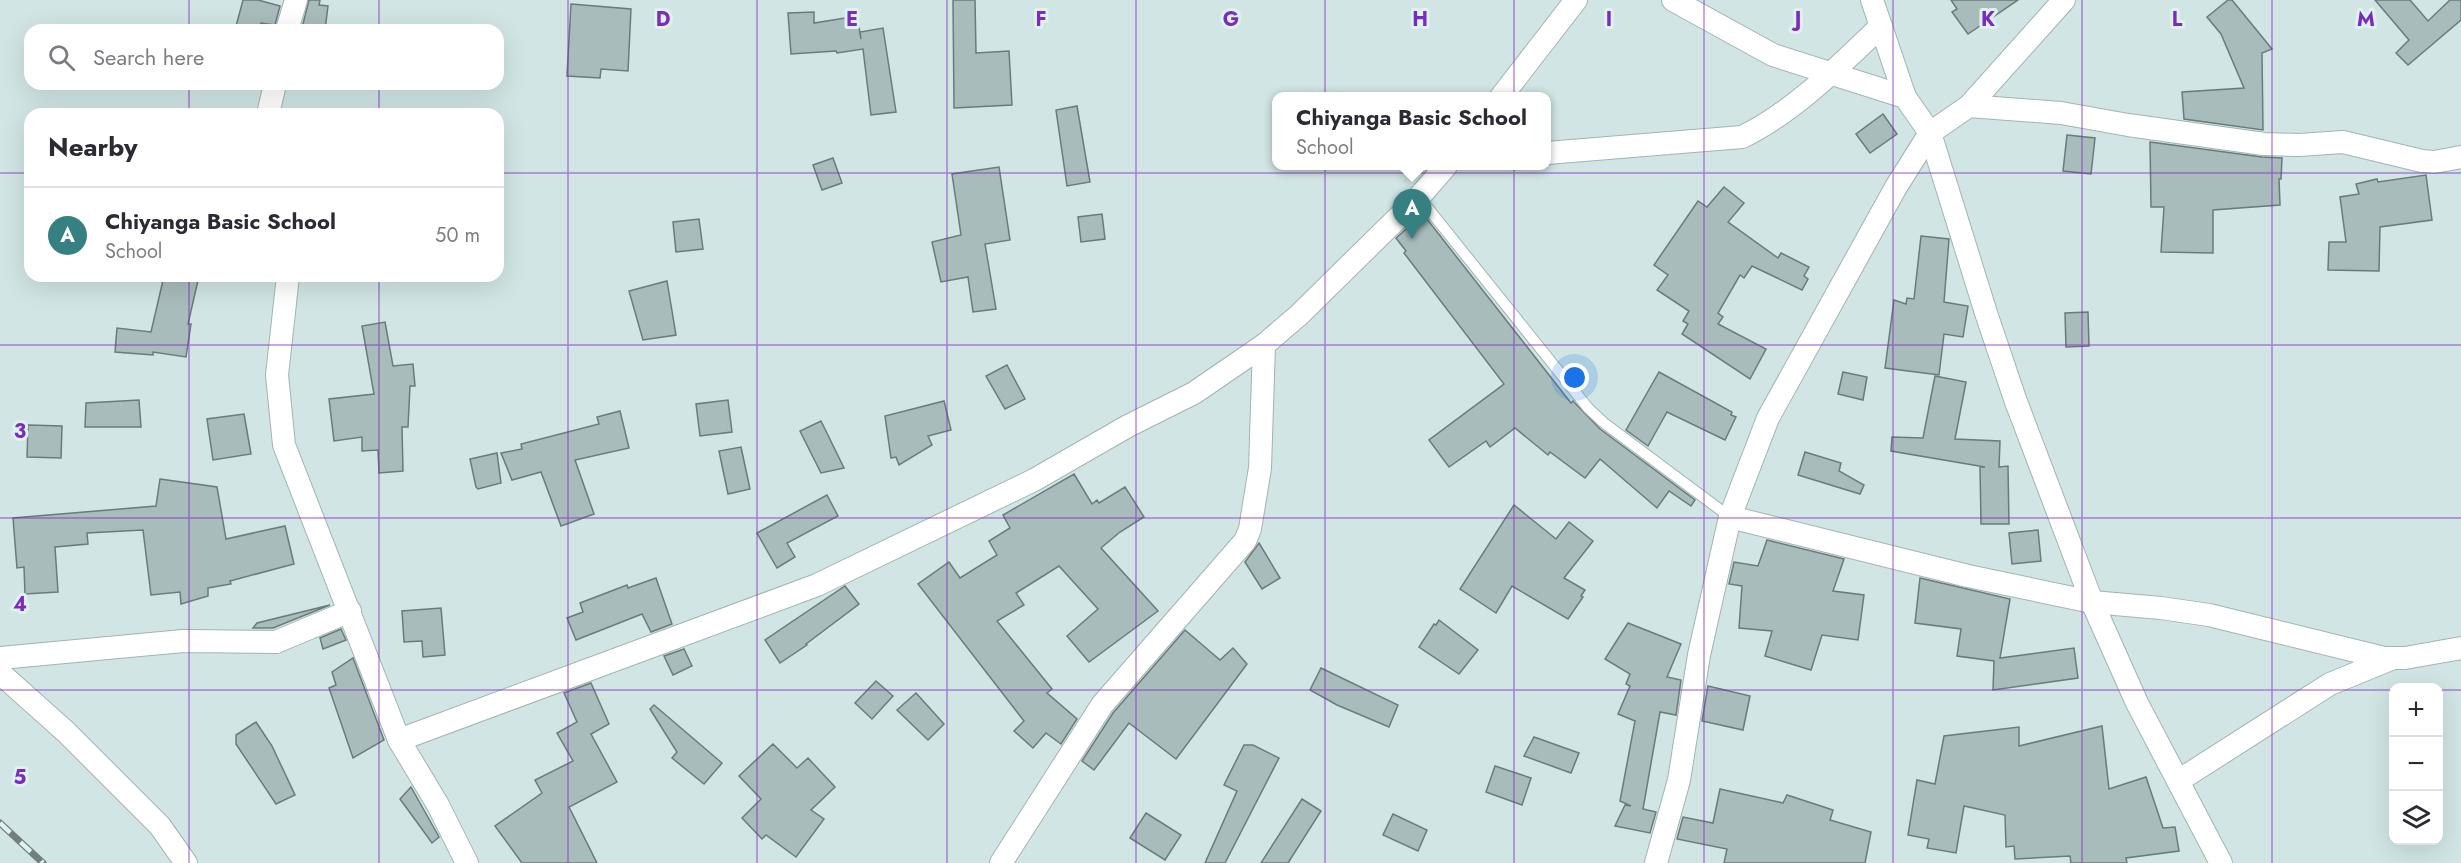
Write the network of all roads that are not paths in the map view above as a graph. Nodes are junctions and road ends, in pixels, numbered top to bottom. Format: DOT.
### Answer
graph roads {
  1 [pos="296,0"];
  2 [pos="1576,0"];
  3 [pos="1673,0"];
  4 [pos="1872,0"];
  5 [pos="2064,0"];
  6 [pos="289,24"];
  7 [pos="1881,26"];
  8 [pos="1832,73"];
  9 [pos="274,90"];
  10 [pos="1504,92"];
  11 [pos="1905,97"];
  12 [pos="1969,106"];
  13 [pos="269,108"];
  14 [pos="1930,133"];
  15 [pos="1551,153"];
  16 [pos="2461,157"];
  17 [pos="1442,170"];
  18 [pos="1419,197"];
  19 [pos="287,282"];
  20 [pos="1264,345"];
  21 [pos="1730,517"];
  22 [pos="2092,602"];
  23 [pos="350,611"];
  24 [pos="2461,648"];
  25 [pos="0,658"];
  26 [pos="2392,659"];
  27 [pos="0,673"];
  28 [pos="399,740"];
  29 [pos="2178,781"];
  30 [pos="186,863"];
  31 [pos="467,863"];
  32 [pos="1001,863"];
  33 [pos="1656,863"];
  34 [pos="2221,863"];
  1 -- 6 [label="street"];
  2 -- 10 [label="street"];
  3 -- 8 [label="street"];
  4 -- 7 [label="street"];
  5 -- 12 [label="street"];
  7 -- 8 [label="street"];
  7 -- 11 [label="street"];
  8 -- 11 [label="street"];
  8 -- 15 [label="street"];
  9 -- 13 [label="street"];
  11 -- 14 [label="street"];
  12 -- 14 [label="street"];
  12 -- 16 [label="street"];
  14 -- 21 [label="street"];
  14 -- 22 [label="street"];
  17 -- 18 [label="street"];
  18 -- 20 [label="street"];
  18 -- 21 [label="lane"];
  19 -- 23 [label="street"];
  20 -- 28 [label="street"];
  20 -- 32 [label="street"];
  21 -- 22 [label="street"];
  21 -- 33 [label="street"];
  22 -- 26 [label="street"];
  22 -- 29 [label="street"];
  23 -- 25 [label="street"];
  23 -- 28 [label="street"];
  24 -- 26 [label="street"];
  26 -- 29 [label="street"];
  27 -- 30 [label="street"];
  28 -- 31 [label="street"];
  29 -- 34 [label="street"];
}
